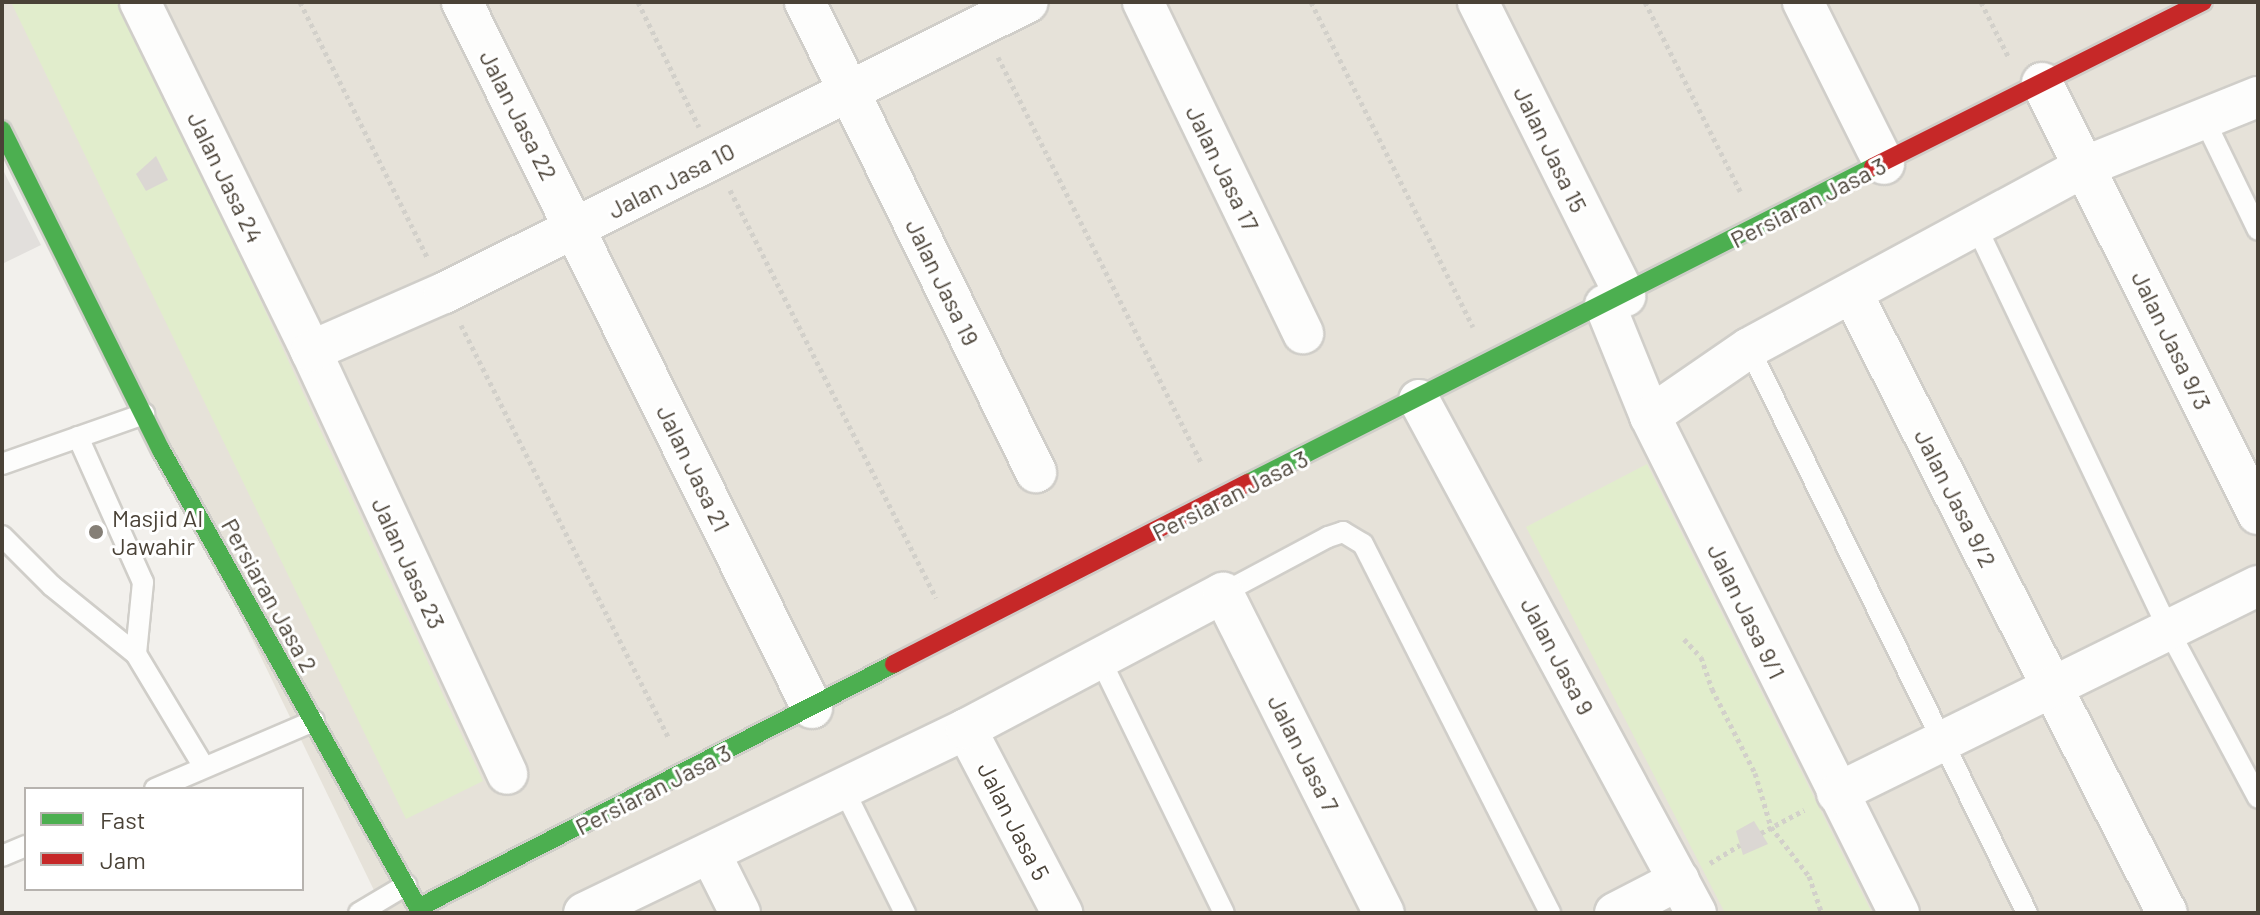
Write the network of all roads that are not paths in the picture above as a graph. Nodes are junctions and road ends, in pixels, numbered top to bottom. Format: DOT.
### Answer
graph roads {
  1 [pos="140,2"];
  2 [pos="462,2"];
  3 [pos="805,2"];
  4 [pos="1028,2"];
  5 [pos="1143,2"];
  6 [pos="1478,2"];
  7 [pos="1803,2"];
  8 [pos="2203,2"];
  9 [pos="2034,88"];
  10 [pos="850,92"];
  11 [pos="2258,97"];
  12 [pos="2204,119"];
  13 [pos="2,130"];
  14 [pos="1884,164"];
  15 [pos="2086,166"];
  16 [pos="1976,226"];
  17 [pos="576,228"];
  18 [pos="2258,230"];
  19 [pos="1852,293"];
  20 [pos="1615,300"];
  21 [pos="1303,333"];
  22 [pos="1749,348"];
  23 [pos="311,351"];
  24 [pos="1419,400"];
  25 [pos="144,414"];
  26 [pos="1650,416"];
  27 [pos="78,437"];
  28 [pos="2,464"];
  29 [pos="1036,472"];
  30 [pos="2258,514"];
  31 [pos="2,536"];
  32 [pos="2258,586"];
  33 [pos="1223,593"];
  34 [pos="2169,631"];
  35 [pos="136,654"];
  36 [pos="1101,661"];
  37 [pos="2053,689"];
  38 [pos="812,708"];
  39 [pos="314,721"];
  40 [pos="966,729"];
  41 [pos="1943,744"];
  42 [pos="204,767"];
  43 [pos="507,774"];
  44 [pos="159,787"];
  45 [pos="843,788"];
  46 [pos="1837,793"];
  47 [pos="2258,798"];
  48 [pos="24,847"];
  49 [pos="710,853"];
  50 [pos="2,856"];
  51 [pos="406,885"];
  52 [pos="1688,897"];
  53 [pos="420,910"];
  54 [pos="359,913"];
  55 [pos="584,913"];
  56 [pos="740,913"];
  57 [pos="905,913"];
  58 [pos="1062,913"];
  59 [pos="1224,913"];
  60 [pos="1384,913"];
  61 [pos="1550,913"];
  62 [pos="1615,913"];
  63 [pos="1899,913"];
  64 [pos="2027,913"];
  65 [pos="2167,913"];
  1 -- 23 [label="street, Jalan Jasa 24"];
  2 -- 17 [label="street, Jalan Jasa 22"];
  3 -- 10 [label="street, Jalan Jasa 19"];
  4 -- 10 [label="street, Jalan Jasa 10"];
  5 -- 21 [label="street, Jalan Jasa 17"];
  6 -- 20 [label="street, Jalan Jasa 15"];
  7 -- 14 [label="street"];
  8 -- 9 [label="street, Persiaran Jasa 3"];
  9 -- 14 [label="street, Persiaran Jasa 3"];
  9 -- 15 [label="street"];
  10 -- 17 [label="street, Jalan Jasa 10"];
  10 -- 29 [label="street, Jalan Jasa 19"];
  11 -- 12 [label="street"];
  12 -- 15 [label="street"];
  12 -- 18 [label="lane"];
  13 -- 25 [label="street, Persiaran Jasa 2"];
  14 -- 20 [label="street, Persiaran Jasa 3"];
  15 -- 16 [label="street"];
  15 -- 30 [label="street, Jalan Jasa 9/3"];
  16 -- 19 [label="street"];
  16 -- 34 [label="lane"];
  17 -- 23 [label="street, Jalan Jasa 10"];
  17 -- 38 [label="street, Jalan Jasa 21"];
  19 -- 22 [label="street"];
  19 -- 37 [label="street, Jalan Jasa 9/2"];
  20 -- 24 [label="street, Persiaran Jasa 3"];
  20 -- 26 [label="street, Jalan Jasa 9/1"];
  22 -- 26 [label="street"];
  22 -- 41 [label="lane"];
  23 -- 43 [label="street, Jalan Jasa 23"];
  24 -- 38 [label="street, Persiaran Jasa 3"];
  24 -- 52 [label="street, Jalan Jasa 9"];
  25 -- 27 [label="lane"];
  25 -- 39 [label="street, Persiaran Jasa 2"];
  26 -- 46 [label="street, Jalan Jasa 9/1"];
  27 -- 28 [label="lane"];
  27 -- 35 [label="lane"];
  31 -- 35 [label="lane"];
  32 -- 34 [label="street"];
  33 -- 36 [label="street"];
  33 -- 60 [label="street, Jalan Jasa 7"];
  33 -- 61 [label="lane"];
  34 -- 37 [label="street"];
  34 -- 47 [label="lane"];
  35 -- 42 [label="lane"];
  36 -- 40 [label="street"];
  36 -- 59 [label="lane"];
  37 -- 41 [label="street"];
  37 -- 65 [label="street, Jalan Jasa 9/2"];
  38 -- 53 [label="street, Persiaran Jasa 3"];
  39 -- 42 [label="lane"];
  39 -- 51 [label="street, Persiaran Jasa 2"];
  40 -- 45 [label="street"];
  40 -- 58 [label="street, Jalan Jasa 5"];
  41 -- 46 [label="street"];
  41 -- 64 [label="lane"];
  42 -- 44 [label="lane"];
  45 -- 49 [label="street"];
  45 -- 57 [label="lane"];
  46 -- 63 [label="street, Jalan Jasa 9/1"];
  48 -- 50 [label="lane"];
  49 -- 55 [label="street"];
  49 -- 56 [label="street"];
  51 -- 53 [label="street, Persiaran Jasa 2"];
  51 -- 54 [label="lane"];
  52 -- 62 [label="street"];
}
